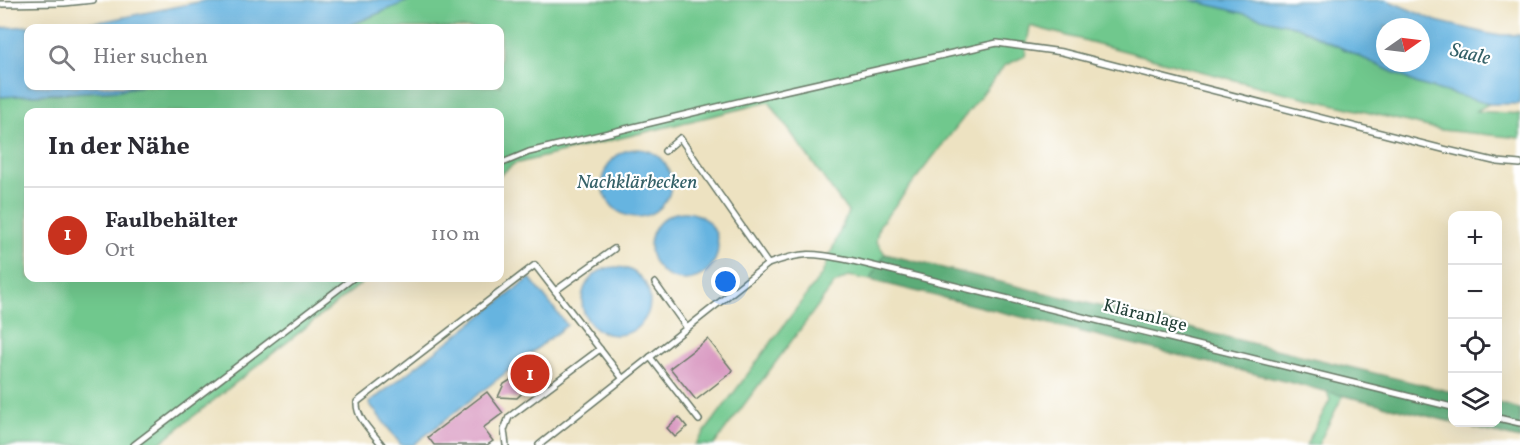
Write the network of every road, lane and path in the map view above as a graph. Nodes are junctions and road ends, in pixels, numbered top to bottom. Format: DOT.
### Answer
graph roads {
  1 [pos="93,0"];
  2 [pos="0,4"];
  3 [pos="665,151"];
  4 [pos="504,162"];
  5 [pos="1520,164"];
  6 [pos="614,249"];
  7 [pos="768,264"];
  8 [pos="348,282"];
  9 [pos="655,283"];
  10 [pos="555,291"];
  11 [pos="687,328"];
  12 [pos="600,349"];
  13 [pos="650,357"];
  14 [pos="623,379"];
  15 [pos="1448,406"];
  16 [pos="1502,419"];
  17 [pos="699,420"];
  18 [pos="1520,423"];
  19 [pos="134,445"];
  20 [pos="382,445"];
  21 [pos="506,445"];
  22 [pos="538,445"];
  1 -- 2 [label="lane"];
  3 -- 7 [label="lane"];
  4 -- 5 [label="lane"];
  6 -- 10 [label="lane"];
  7 -- 11 [label="lane"];
  7 -- 15 [label="lane, Kläranlage"];
  8 -- 19 [label="lane"];
  9 -- 11 [label="lane"];
  10 -- 12 [label="lane"];
  10 -- 20 [label="lane"];
  11 -- 13 [label="lane"];
  12 -- 14 [label="lane"];
  12 -- 21 [label="lane"];
  13 -- 14 [label="lane"];
  13 -- 17 [label="lane"];
  14 -- 22 [label="lane"];
  16 -- 18 [label="lane"];
}
